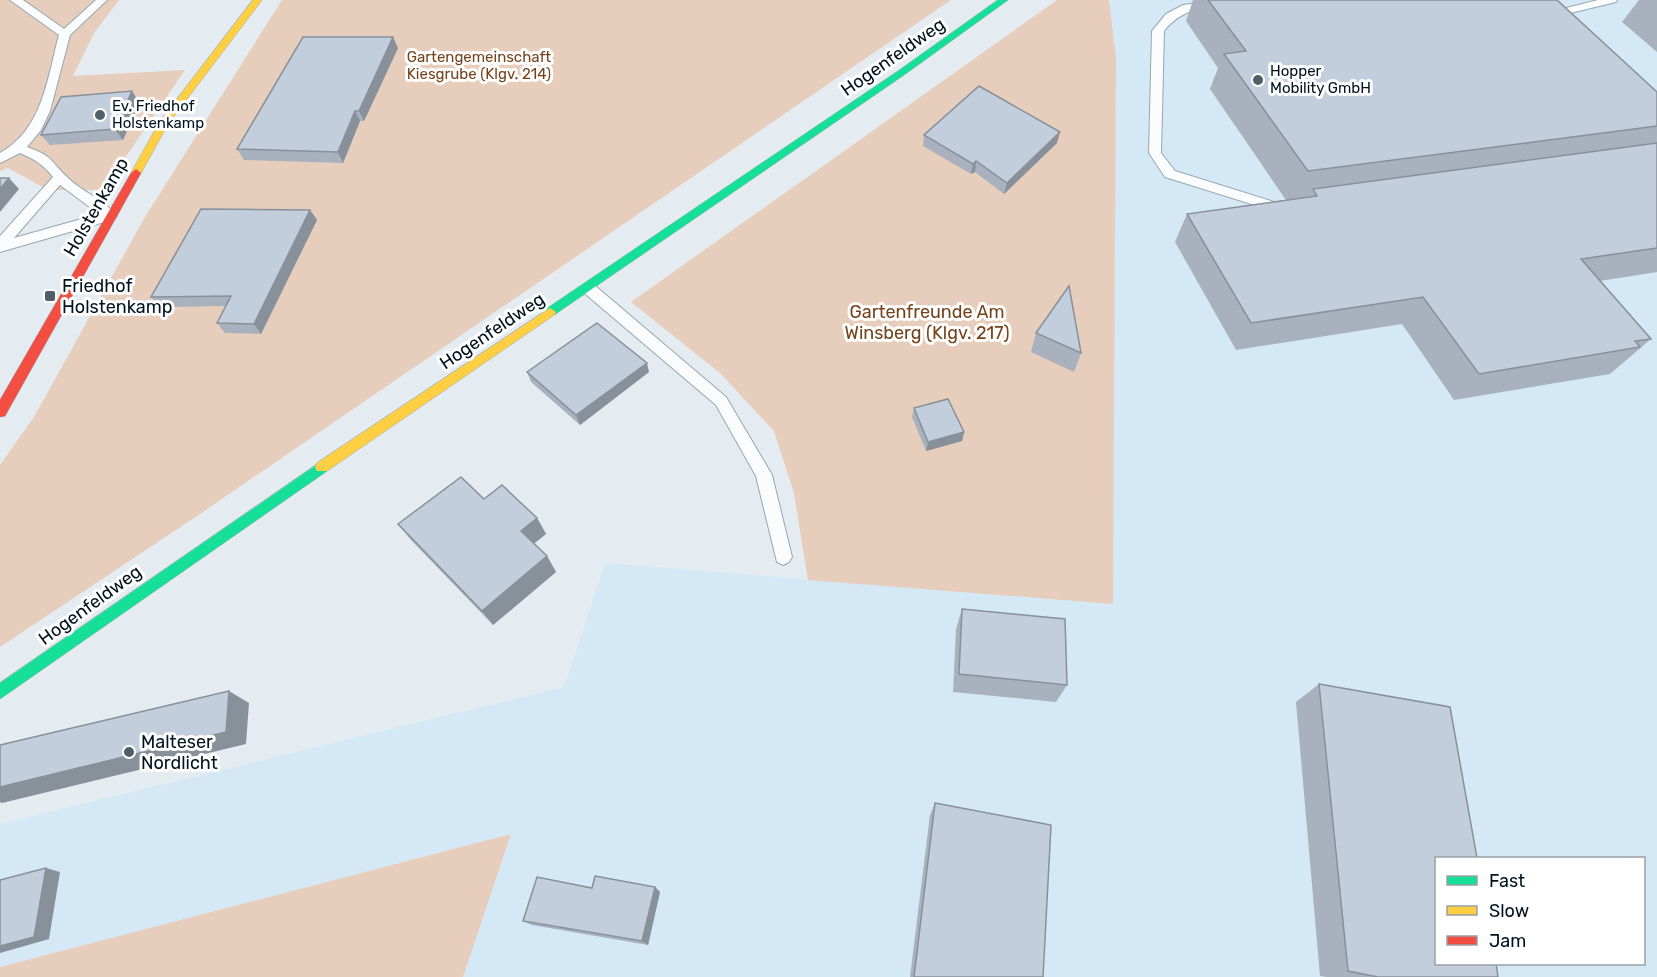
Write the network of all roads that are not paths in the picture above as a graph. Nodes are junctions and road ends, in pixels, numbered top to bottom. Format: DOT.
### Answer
graph roads {
  1 [pos="15,0"];
  2 [pos="102,0"];
  3 [pos="258,0"];
  4 [pos="1004,0"];
  5 [pos="1249,0"];
  6 [pos="1612,0"];
  7 [pos="1558,14"];
  8 [pos="65,34"];
  9 [pos="20,148"];
  10 [pos="0,159"];
  11 [pos="60,177"];
  12 [pos="1301,210"];
  13 [pos="110,216"];
  14 [pos="0,246"];
  15 [pos="588,288"];
  16 [pos="0,412"];
  17 [pos="783,557"];
  18 [pos="0,692"];
  1 -- 8 [label="lane"];
  2 -- 8 [label="lane"];
  3 -- 13 [label="street, Holstenkamp"];
  4 -- 15 [label="street, Hogenfeldweg"];
  5 -- 12 [label="lane"];
  6 -- 7 [label="lane"];
  8 -- 9 [label="lane"];
  9 -- 10 [label="lane"];
  9 -- 11 [label="lane"];
  11 -- 13 [label="lane"];
  11 -- 14 [label="lane"];
  13 -- 14 [label="lane"];
  13 -- 16 [label="street, Holstenkamp"];
  15 -- 17 [label="lane"];
  15 -- 18 [label="street, Hogenfeldweg"];
}
